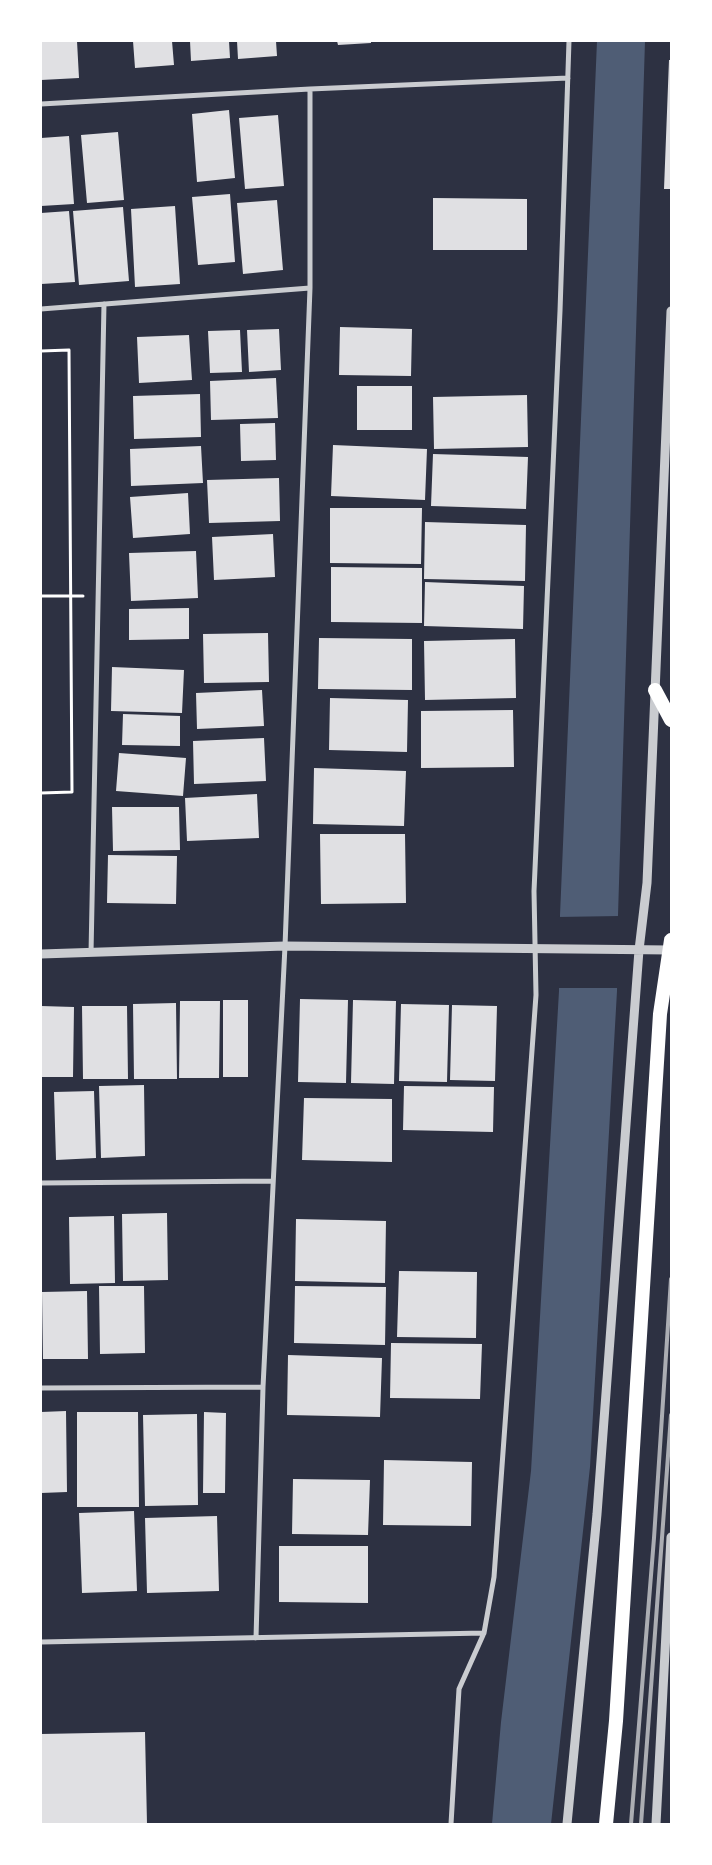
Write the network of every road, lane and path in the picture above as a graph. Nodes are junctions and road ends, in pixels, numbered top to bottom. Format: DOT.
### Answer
graph roads {
  1 [pos="569,41"];
  2 [pos="568,78"];
  3 [pos="310,89"];
  4 [pos="41,104"];
  5 [pos="310,288"];
  6 [pos="104,304"];
  7 [pos="41,308"];
  8 [pos="671,311"];
  9 [pos="41,351"];
  10 [pos="41,596"];
  11 [pos="71,596"];
  12 [pos="655,690"];
  13 [pos="671,720"];
  14 [pos="41,793"];
  15 [pos="670,945"];
  16 [pos="285,946"];
  17 [pos="535,950"];
  18 [pos="639,950"];
  19 [pos="91,953"];
  20 [pos="41,954"];
  21 [pos="272,1181"];
  22 [pos="41,1183"];
  23 [pos="263,1387"];
  24 [pos="41,1388"];
  25 [pos="671,1537"];
  26 [pos="484,1633"];
  27 [pos="256,1638"];
  28 [pos="41,1642"];
  29 [pos="451,1824"];
  30 [pos="567,1824"];
  31 [pos="606,1824"];
  32 [pos="656,1824"];
  1 -- 2 [label="street"];
  2 -- 3 [label="street"];
  2 -- 17 [label="street"];
  3 -- 4 [label="street"];
  3 -- 5 [label="street"];
  5 -- 6 [label="street"];
  5 -- 16 [label="street"];
  6 -- 7 [label="street"];
  6 -- 19 [label="street"];
  8 -- 12 [label="street"];
  9 -- 11 [label="path"];
  10 -- 11 [label="path"];
  11 -- 14 [label="path"];
  12 -- 13 [label="highway"];
  12 -- 18 [label="street"];
  15 -- 18 [label="street"];
  15 -- 31 [label="highway"];
  16 -- 17 [label="street"];
  16 -- 19 [label="street"];
  16 -- 21 [label="street"];
  17 -- 18 [label="street"];
  17 -- 26 [label="street"];
  18 -- 30 [label="street"];
  19 -- 20 [label="street"];
  21 -- 22 [label="street"];
  21 -- 23 [label="street"];
  23 -- 24 [label="street"];
  23 -- 27 [label="street"];
  25 -- 32 [label="street"];
  26 -- 27 [label="street"];
  26 -- 29 [label="street"];
  27 -- 28 [label="street"];
}
